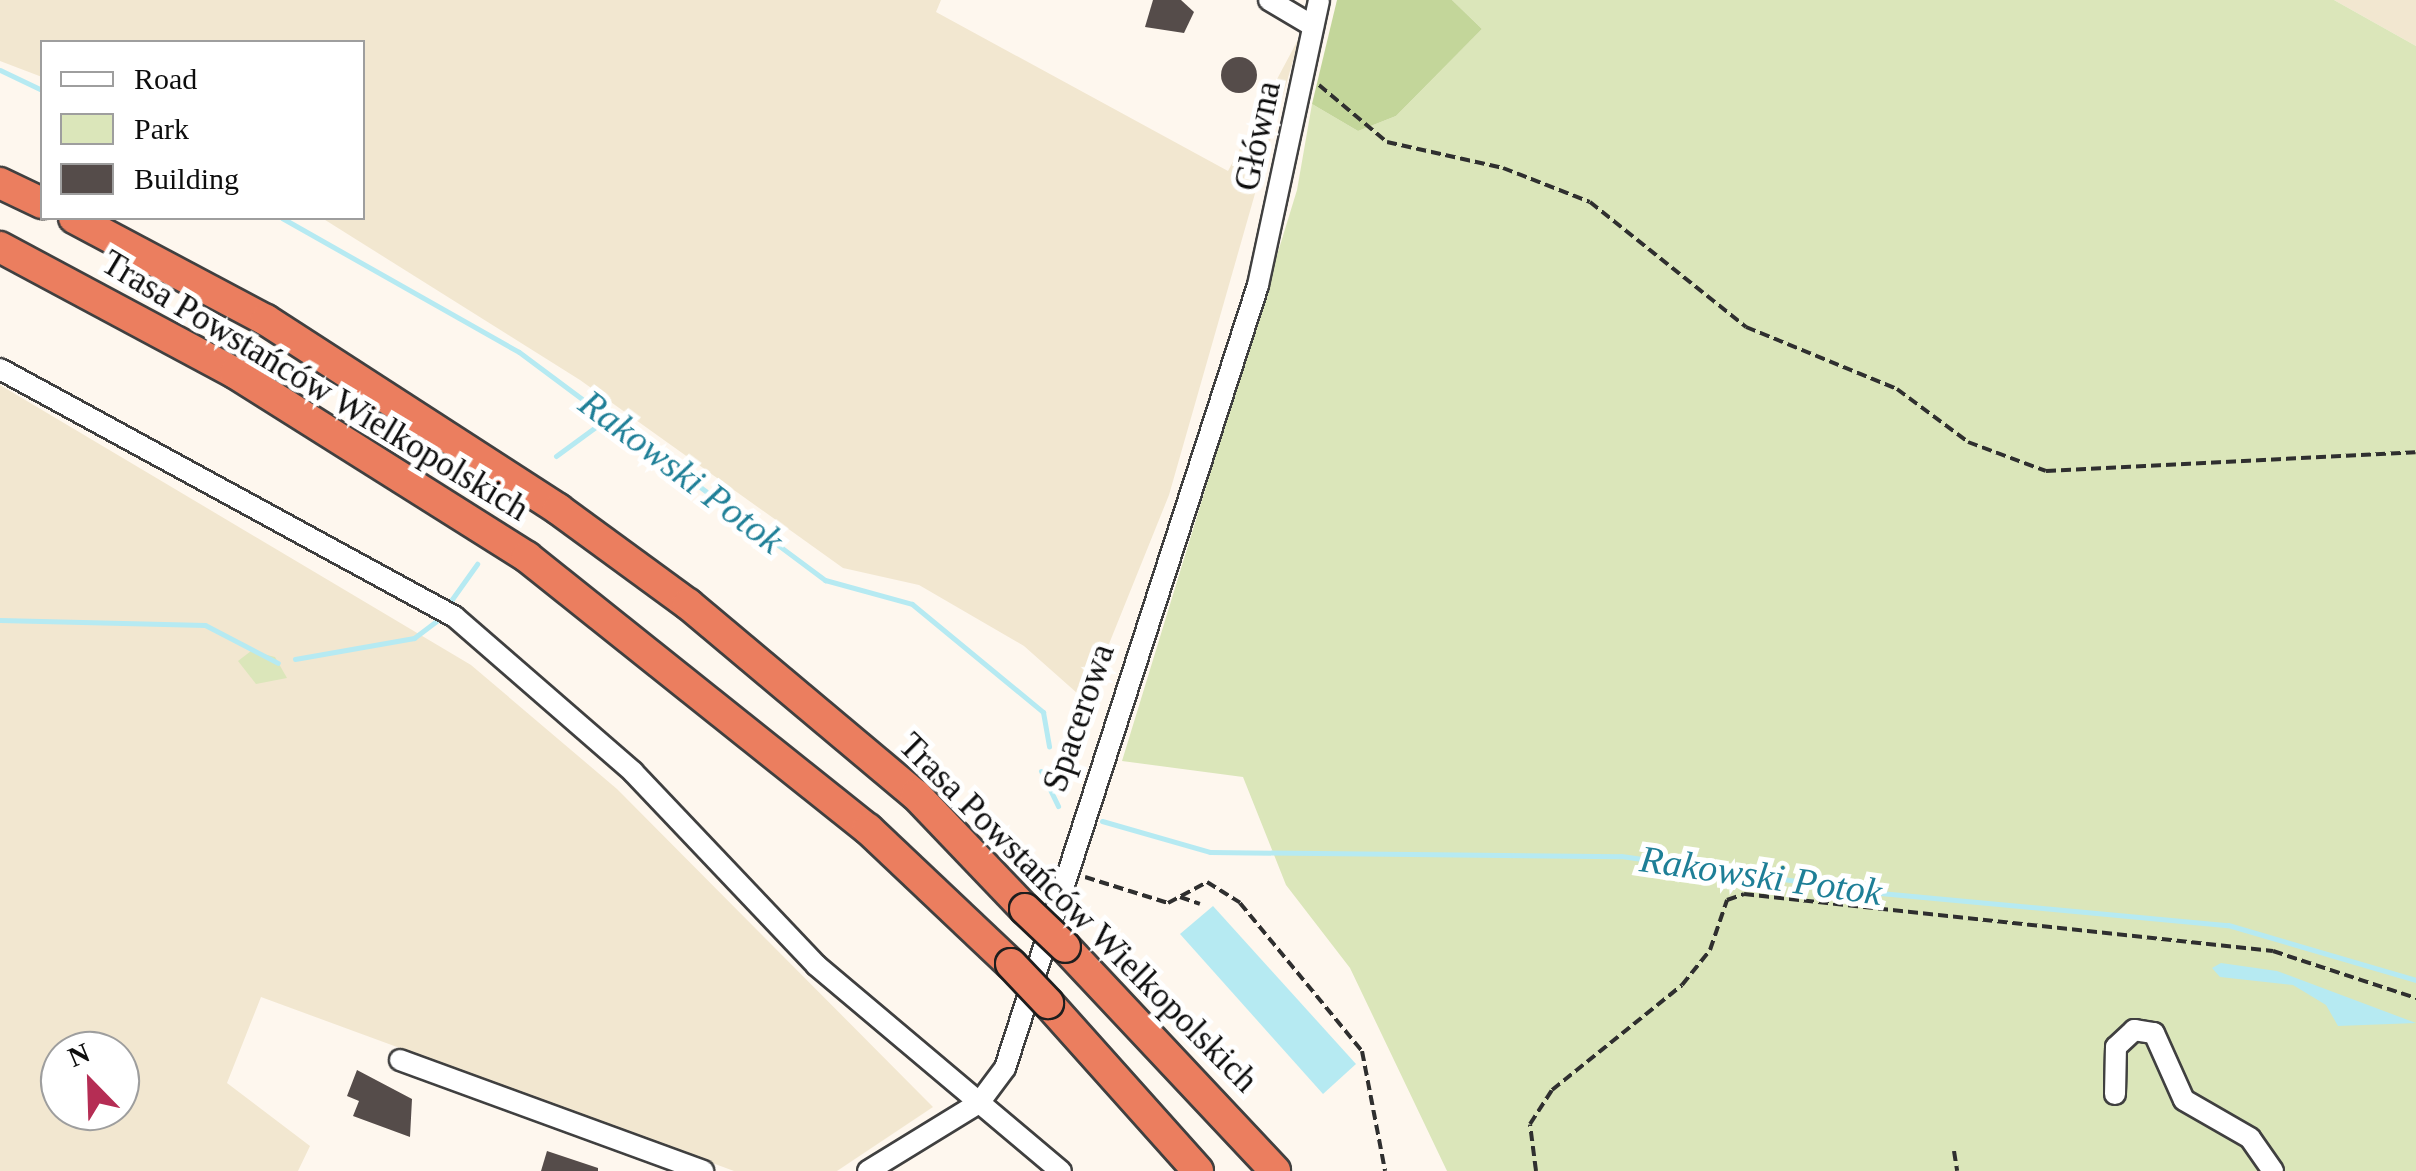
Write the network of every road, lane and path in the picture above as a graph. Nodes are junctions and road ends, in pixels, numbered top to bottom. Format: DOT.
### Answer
graph roads {
  1 [pos="1269,0"];
  2 [pos="1319,0"];
  3 [pos="1314,26"];
  4 [pos="1305,71"];
  5 [pos="0,182"];
  6 [pos="40,201"];
  7 [pos="78,220"];
  8 [pos="0,247"];
  9 [pos="1258,285"];
  10 [pos="0,369"];
  11 [pos="2416,452"];
  12 [pos="1062,868"];
  13 [pos="1180,897"];
  14 [pos="1200,904"];
  15 [pos="2416,998"];
  16 [pos="400,1060"];
  17 [pos="2115,1094"];
  18 [pos="979,1103"];
  19 [pos="1954,1151"];
  20 [pos="703,1171"];
  21 [pos="868,1171"];
  22 [pos="1061,1171"];
  23 [pos="1198,1171"];
  24 [pos="1275,1171"];
  25 [pos="1385,1171"];
  26 [pos="1536,1171"];
  27 [pos="1957,1171"];
  28 [pos="2273,1171"];
  1 -- 3 [label="street"];
  2 -- 3 [label="street, Główna"];
  3 -- 4 [label="street, Główna"];
  4 -- 9 [label="street, Główna"];
  4 -- 11 [label="path"];
  5 -- 6 [label="highway"];
  7 -- 24 [label="highway, Trasa Powstańców Wielkopolskich, bridge"];
  8 -- 23 [label="highway, Trasa Powstańców Wielkopolskich, bridge"];
  9 -- 12 [label="street, Spacerowa"];
  10 -- 18 [label="street"];
  12 -- 13 [label="path"];
  12 -- 18 [label="street, Spacerowa"];
  13 -- 14 [label="path"];
  13 -- 25 [label="path"];
  15 -- 26 [label="path"];
  16 -- 20 [label="street"];
  17 -- 28 [label="street"];
  18 -- 21 [label="street, Spacerowa"];
  18 -- 22 [label="street"];
  19 -- 27 [label="path"];
}
